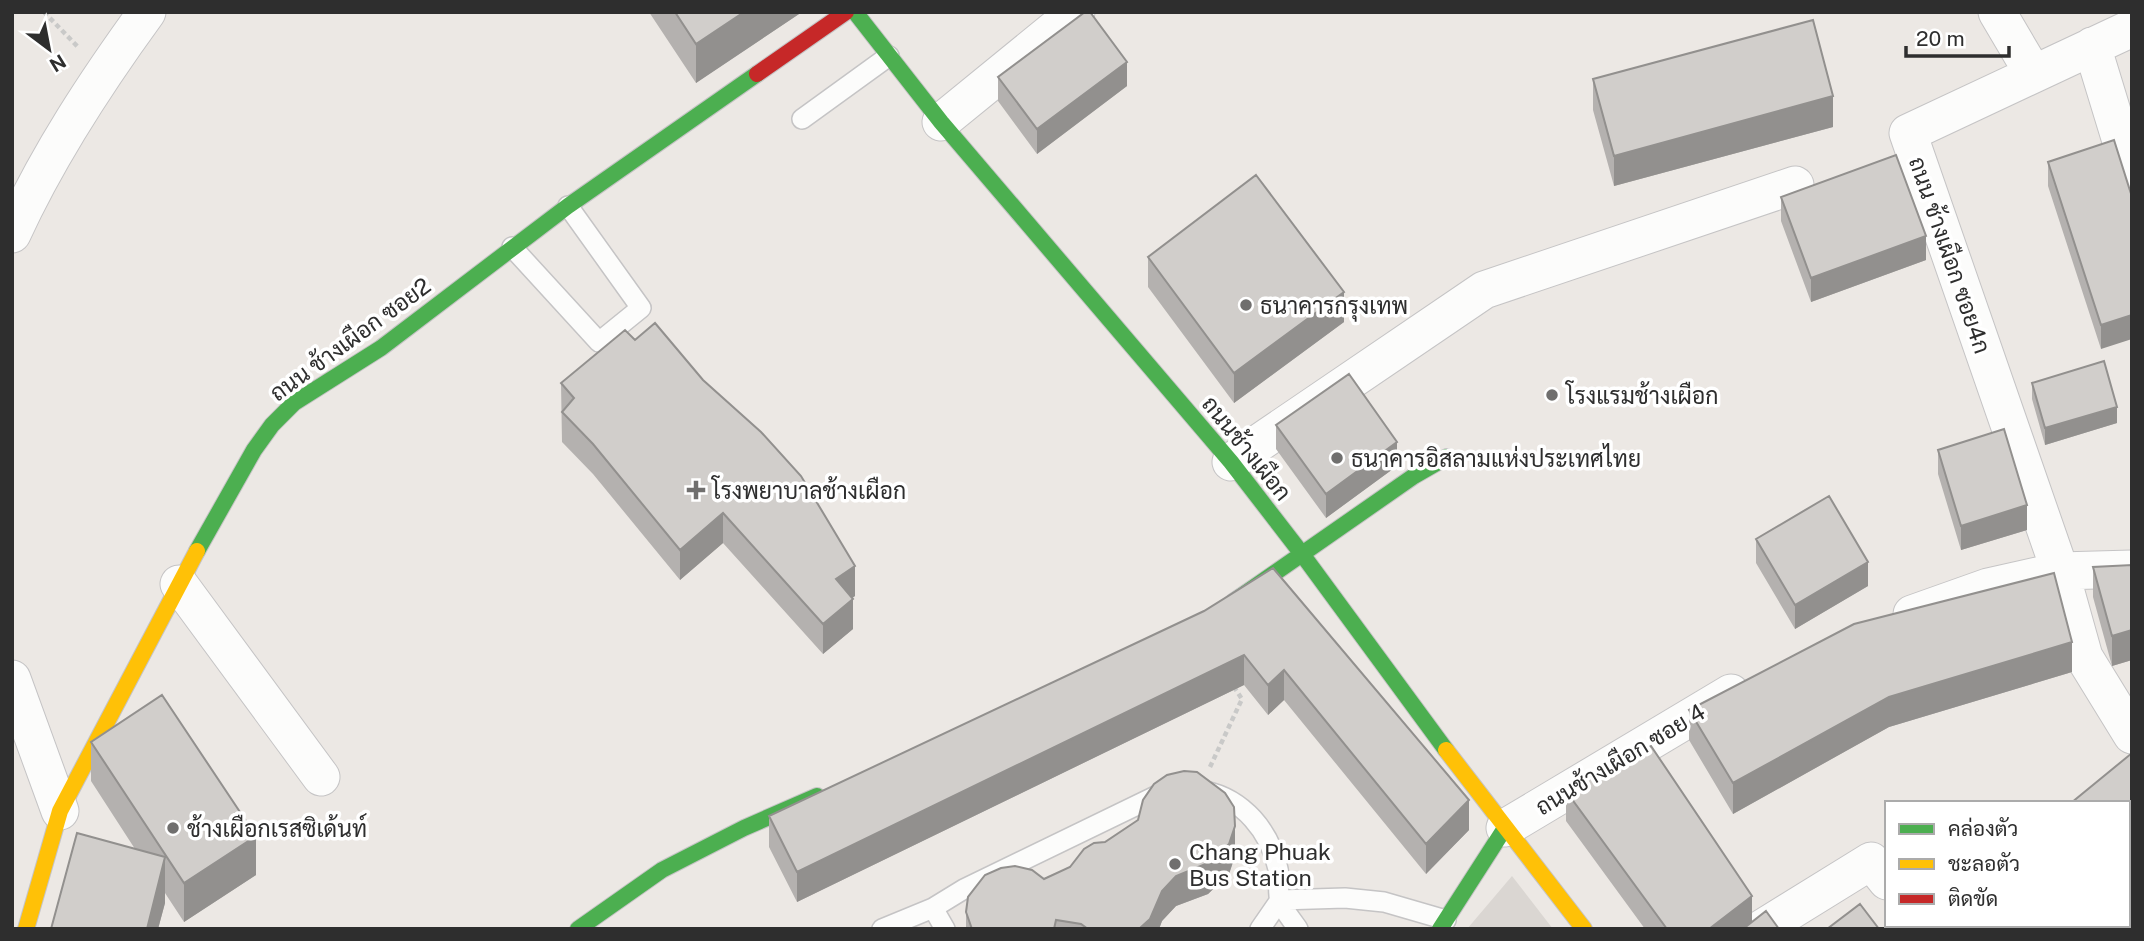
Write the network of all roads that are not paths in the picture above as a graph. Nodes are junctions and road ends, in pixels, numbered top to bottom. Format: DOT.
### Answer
graph roads {
  1 [pos="147,12"];
  2 [pos="846,12"];
  3 [pos="855,12"];
  4 [pos="1076,12"];
  5 [pos="1997,12"];
  6 [pos="2132,27"];
  7 [pos="2092,46"];
  8 [pos="889,56"];
  9 [pos="2033,73"];
  10 [pos="802,119"];
  11 [pos="941,122"];
  12 [pos="2132,177"];
  13 [pos="1795,185"];
  14 [pos="568,206"];
  15 [pos="12,234"];
  16 [pos="512,247"];
  17 [pos="1447,457"];
  18 [pos="1231,462"];
  19 [pos="1302,554"];
  20 [pos="2132,569"];
  21 [pos="2060,571"];
  22 [pos="179,584"];
  23 [pos="1222,610"];
  24 [pos="1876,627"];
  25 [pos="1764,673"];
  26 [pos="12,679"];
  27 [pos="2129,752"];
  28 [pos="321,777"];
  29 [pos="832,789"];
  30 [pos="60,811"];
  31 [pos="1505,828"];
  32 [pos="1885,878"];
  33 [pos="1280,900"];
  34 [pos="933,908"];
  35 [pos="23,917"];
  36 [pos="1443,924"];
  37 [pos="578,929"];
  38 [pos="882,929"];
  39 [pos="945,929"];
  40 [pos="1260,929"];
  41 [pos="1298,929"];
  42 [pos="1584,929"];
  43 [pos="1761,929"];
  1 -- 15 [label="street"];
  2 -- 14 [label="street, ถนน ช้างเผือก ซอย2"];
  3 -- 8 [label="street, ถนนช้างเผือก"];
  4 -- 11 [label="street"];
  5 -- 9 [label="street"];
  6 -- 7 [label="street, ถนน ช้างเผือก ซอย4ก"];
  7 -- 9 [label="street, ถนน ช้างเผือก ซอย4ก"];
  7 -- 12 [label="street"];
  8 -- 10 [label="lane"];
  8 -- 11 [label="street, ถนนช้างเผือก"];
  9 -- 21 [label="street, ถนน ช้างเผือก ซอย4ก"];
  11 -- 18 [label="street, ถนนช้างเผือก"];
  13 -- 18 [label="street"];
  14 -- 16 [label="street, ถนน ช้างเผือก ซอย2"];
  14 -- 16 [label="lane"];
  16 -- 22 [label="street, ถนน ช้างเผือก ซอย2"];
  17 -- 19 [label="street"];
  18 -- 19 [label="street, ถนนช้างเผือก"];
  19 -- 23 [label="street"];
  19 -- 31 [label="street, ถนนช้างเผือก"];
  20 -- 21 [label="street"];
  21 -- 24 [label="street"];
  21 -- 27 [label="street"];
  22 -- 28 [label="street"];
  22 -- 30 [label="street, ถนน ช้างเผือก ซอย2"];
  25 -- 31 [label="street, ถนนช้างเผือก ซอย 4"];
  26 -- 30 [label="street"];
  29 -- 37 [label="street"];
  30 -- 35 [label="street, ถนน ช้างเผือก ซอย2"];
  31 -- 36 [label="street"];
  31 -- 42 [label="street, ถนนช้างเผือก"];
  32 -- 43 [label="street"];
  33 -- 34 [label="lane"];
  33 -- 36 [label="lane"];
  33 -- 40 [label="lane"];
  33 -- 41 [label="lane"];
  34 -- 38 [label="lane"];
  34 -- 39 [label="lane"];
}
